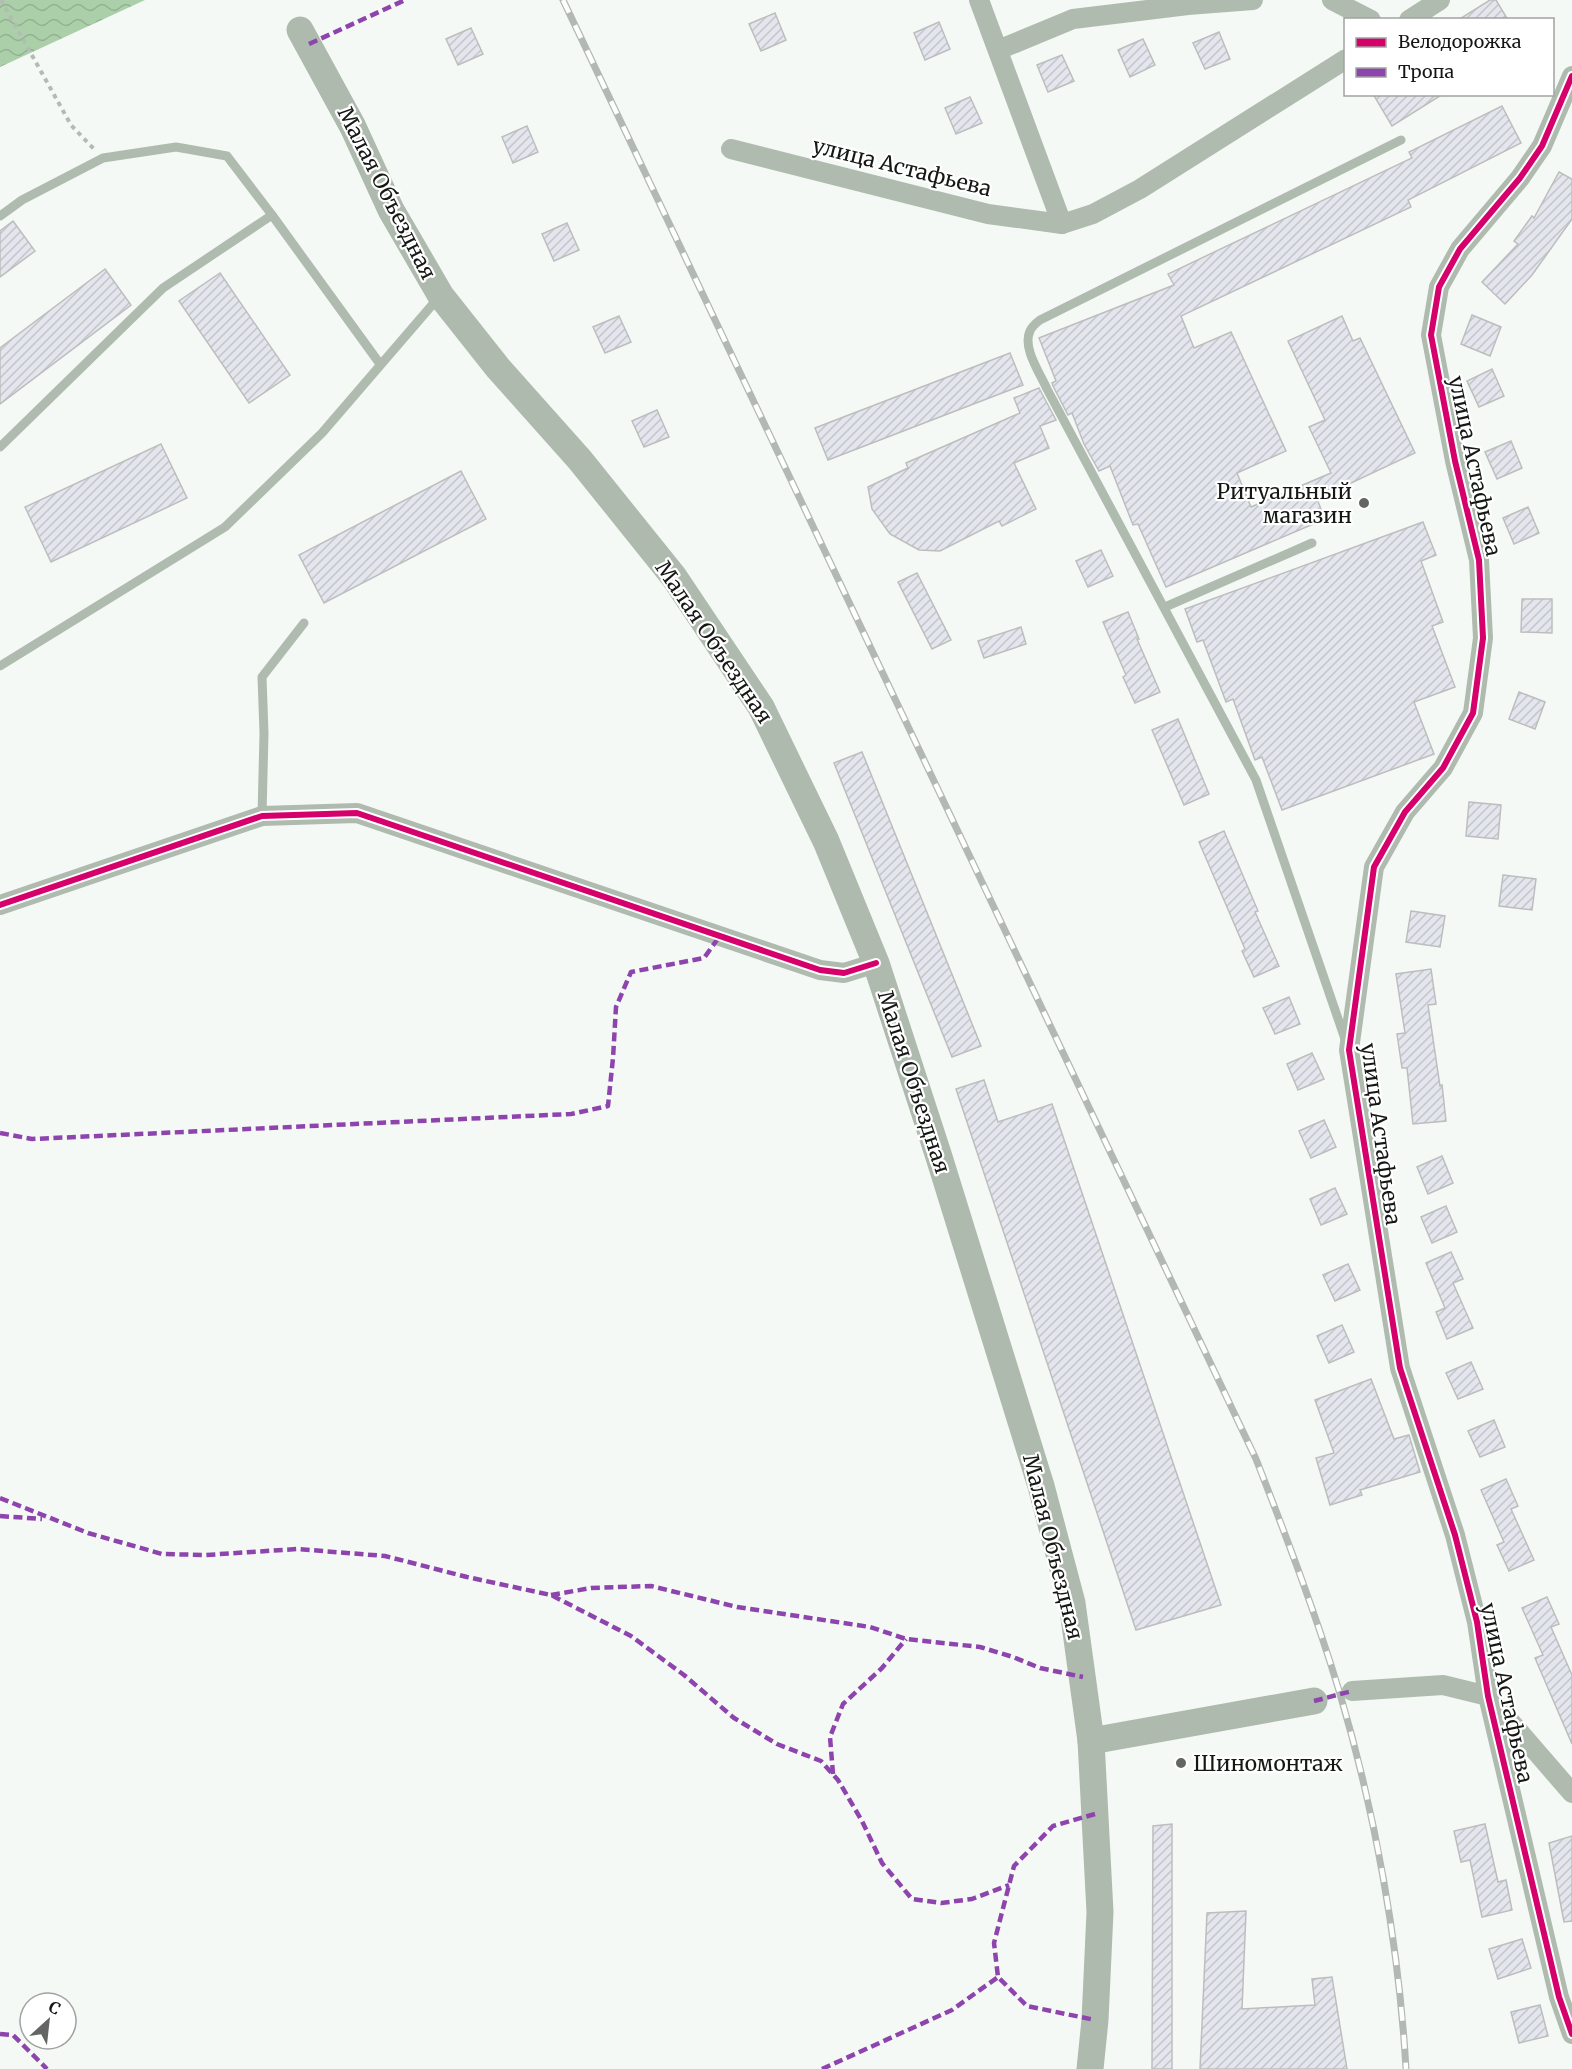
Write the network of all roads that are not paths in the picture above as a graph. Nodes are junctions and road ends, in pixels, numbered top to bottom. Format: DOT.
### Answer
graph roads {
  1 [pos="979,0"];
  2 [pos="1253,0"];
  3 [pos="1332,0"];
  4 [pos="1440,0"];
  5 [pos="1367,18"];
  6 [pos="1412,18"];
  7 [pos="300,30"];
  8 [pos="998,50"];
  9 [pos="1344,60"];
  10 [pos="1572,76"];
  11 [pos="1401,140"];
  12 [pos="731,149"];
  13 [pos="272,215"];
  14 [pos="0,216"];
  15 [pos="1062,224"];
  16 [pos="441,296"];
  17 [pos="380,364"];
  18 [pos="0,447"];
  19 [pos="1312,543"];
  20 [pos="1165,607"];
  21 [pos="304,624"];
  22 [pos="0,666"];
  23 [pos="262,816"];
  24 [pos="0,904"];
  25 [pos="876,963"];
  26 [pos="1349,1050"];
  27 [pos="1352,1691"];
  28 [pos="1488,1696"];
  29 [pos="1314,1701"];
  30 [pos="1091,1741"];
  31 [pos="1572,1793"];
  32 [pos="1572,2034"];
  33 [pos="1090,2069"];
  1 -- 8 [label="street"];
  2 -- 8 [label="street"];
  3 -- 5 [label="street"];
  4 -- 6 [label="street"];
  7 -- 16 [label="main road, Малая Объездная"];
  8 -- 15 [label="street"];
  9 -- 15 [label="street, улица Астафьева"];
  10 -- 26 [label="street, улица Астафьева"];
  11 -- 20 [label="lane"];
  12 -- 15 [label="street, улица Астафьева"];
  13 -- 14 [label="lane"];
  13 -- 17 [label="lane"];
  13 -- 18 [label="lane"];
  16 -- 17 [label="lane"];
  16 -- 25 [label="main road, Малая Объездная"];
  17 -- 22 [label="lane"];
  19 -- 20 [label="lane"];
  20 -- 26 [label="lane"];
  21 -- 23 [label="lane"];
  23 -- 24 [label="street"];
  23 -- 25 [label="street"];
  25 -- 30 [label="main road, Малая Объездная"];
  26 -- 28 [label="street, улица Астафьева"];
  27 -- 28 [label="street"];
  28 -- 31 [label="street"];
  28 -- 32 [label="street, улица Астафьева"];
  29 -- 30 [label="main road"];
  30 -- 33 [label="main road, Малая Объездная"];
}
